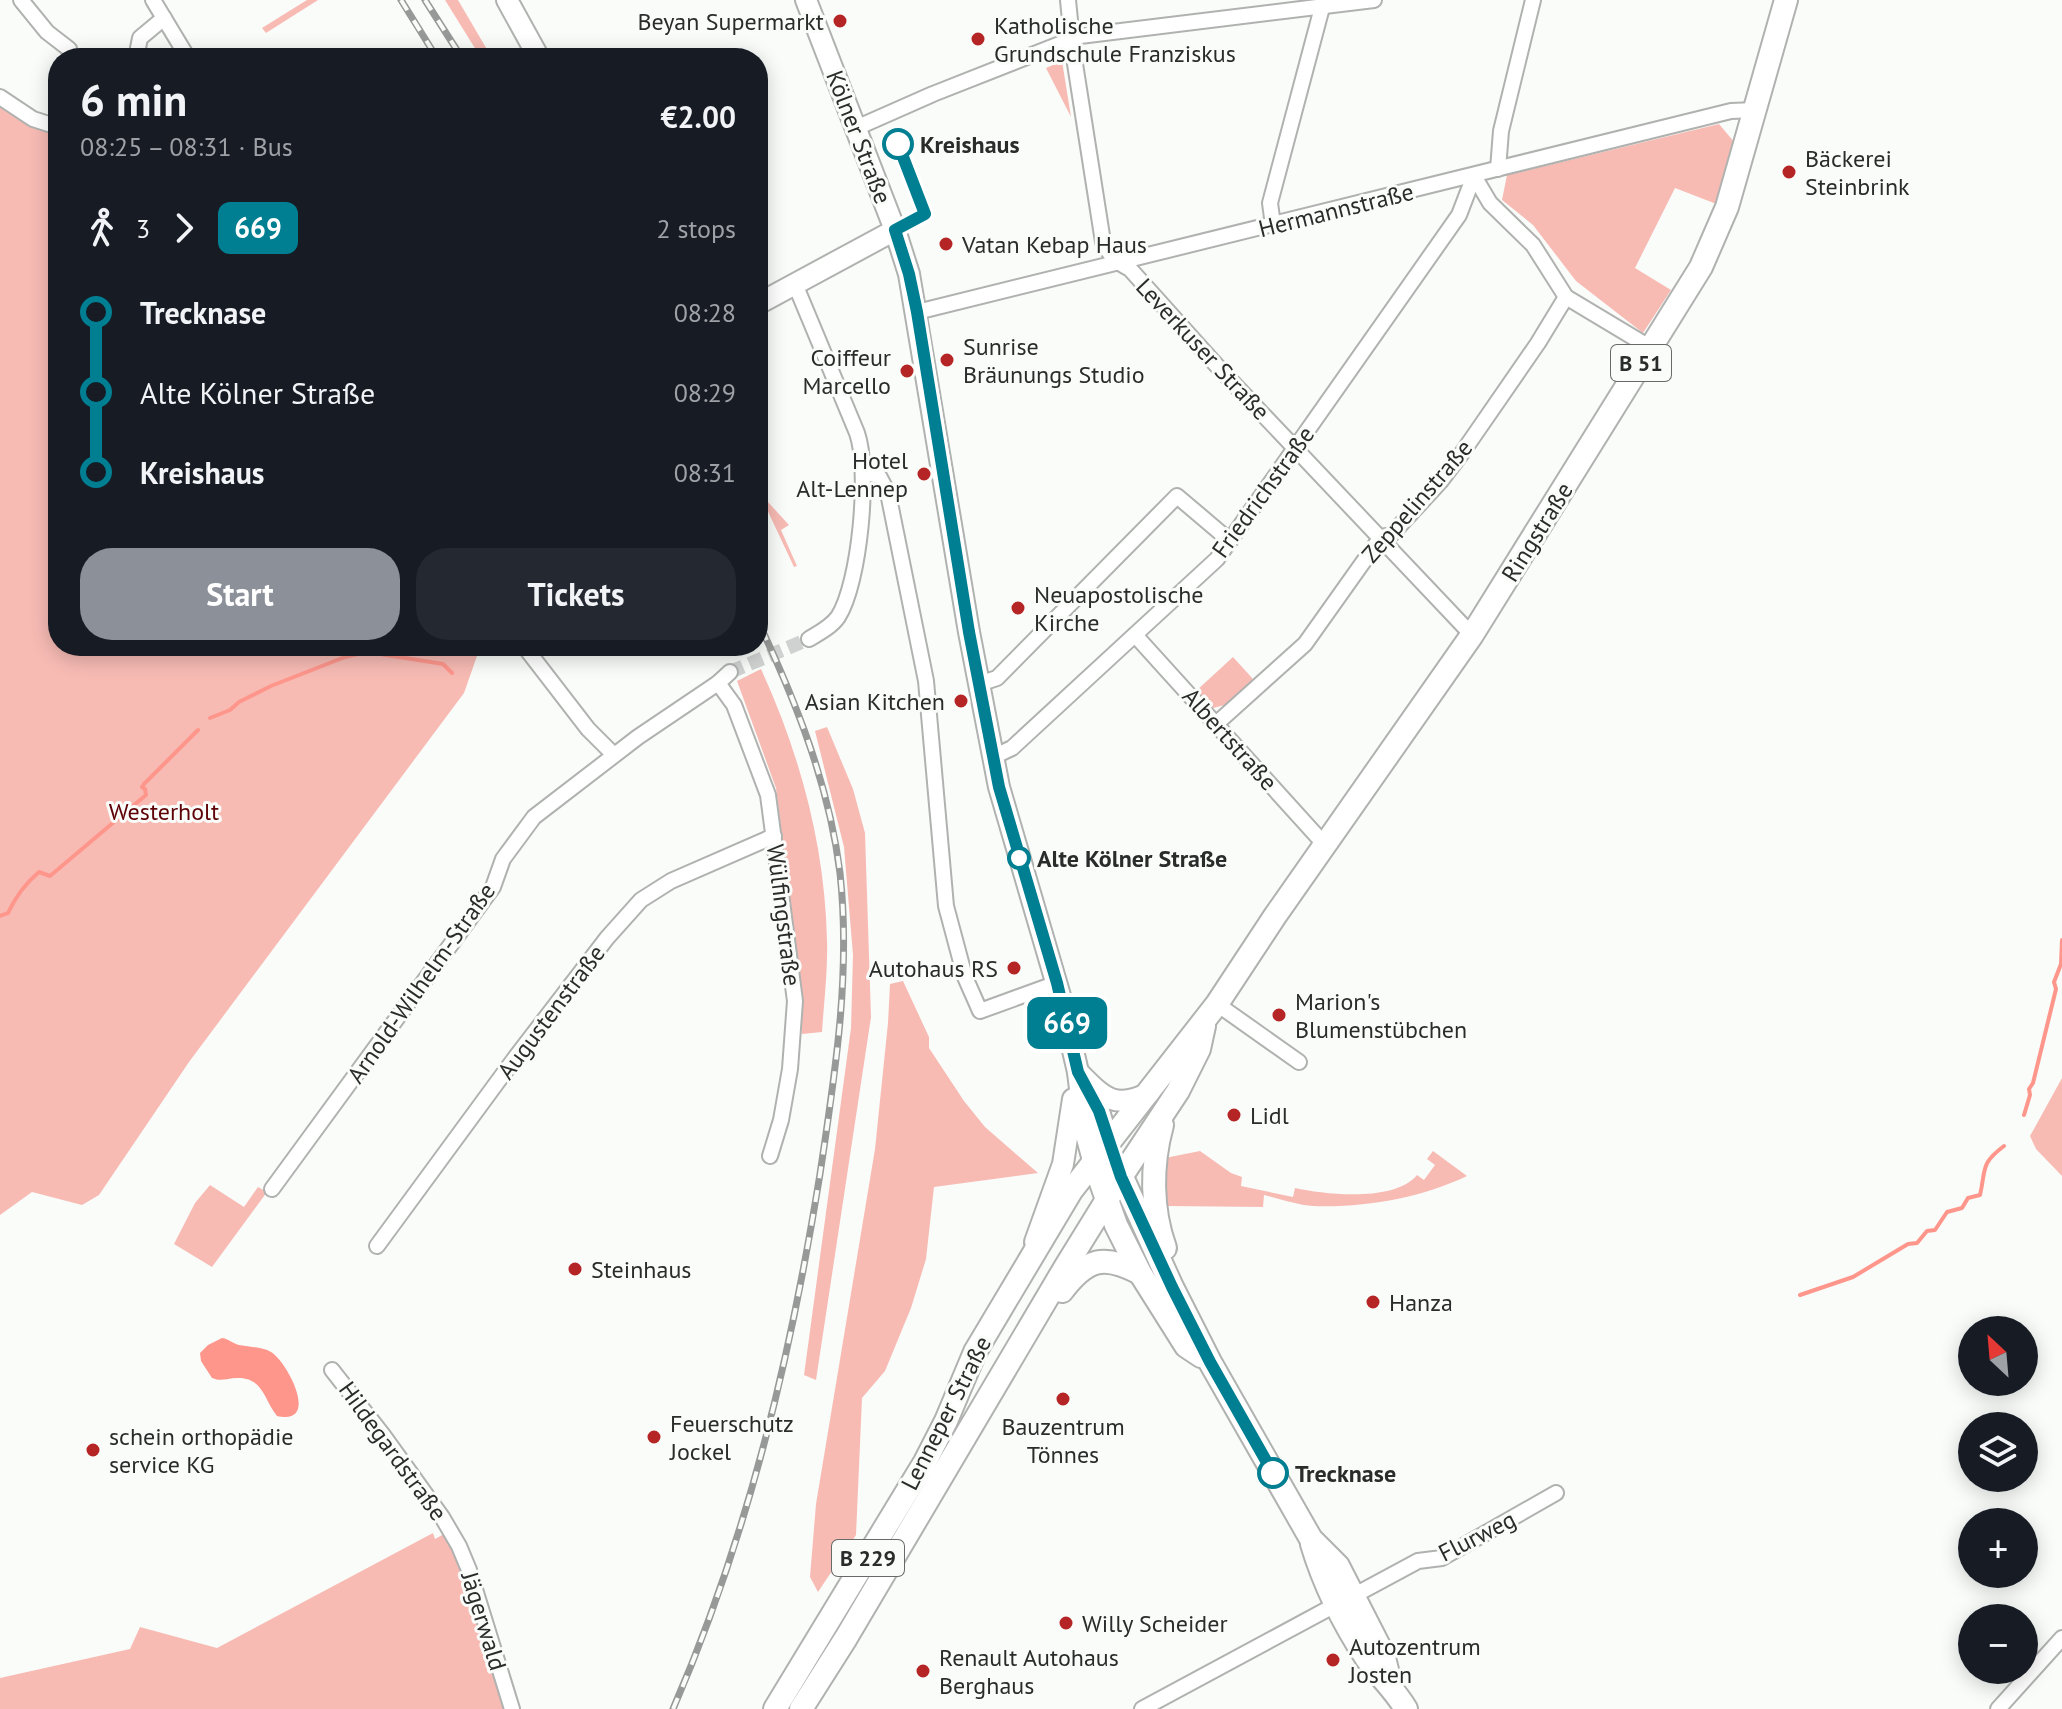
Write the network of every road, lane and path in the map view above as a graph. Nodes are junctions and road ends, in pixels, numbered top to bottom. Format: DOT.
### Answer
graph roads {
  1 [pos="21,0"];
  2 [pos="153,0"];
  3 [pos="507,0"];
  4 [pos="806,0"];
  5 [pos="1068,0"];
  6 [pos="1374,0"];
  7 [pos="1533,0"];
  8 [pos="1786,0"];
  9 [pos="1323,3"];
  10 [pos="164,18"];
  11 [pos="1073,40"];
  12 [pos="68,48"];
  13 [pos="138,48"];
  14 [pos="182,48"];
  15 [pos="533,48"];
  16 [pos="0,97"];
  17 [pos="1756,110"];
  18 [pos="48,124"];
  19 [pos="856,128"];
  20 [pos="1498,169"];
  21 [pos="1474,176"];
  22 [pos="1273,225"];
  23 [pos="895,230"];
  24 [pos="1116,262"];
  25 [pos="795,284"];
  26 [pos="1566,297"];
  27 [pos="768,299"];
  28 [pos="917,312"];
  29 [pos="1651,348"];
  30 [pos="1296,448"];
  31 [pos="864,473"];
  32 [pos="1381,537"];
  33 [pos="1230,541"];
  34 [pos="1135,635"];
  35 [pos="1472,635"];
  36 [pos="809,639"];
  37 [pos="532,656"];
  38 [pos="730,672"];
  39 [pos="718,683"];
  40 [pos="979,684"];
  41 [pos="1216,724"];
  42 [pos="614,755"];
  43 [pos="993,757"];
  44 [pos="774,836"];
  45 [pos="1325,845"];
  46 [pos="1057,983"];
  47 [pos="1211,1013"];
  48 [pos="1299,1062"];
  49 [pos="1078,1072"];
  50 [pos="1149,1093"];
  51 [pos="1165,1112"];
  52 [pos="1108,1141"];
  53 [pos="770,1156"];
  54 [pos="1093,1160"];
  55 [pos="1121,1177"];
  56 [pos="272,1189"];
  57 [pos="1108,1197"];
  58 [pos="377,1246"];
  59 [pos="1028,1262"];
  60 [pos="1140,1273"];
  61 [pos="1172,1287"];
  62 [pos="1022,1339"];
  63 [pos="1210,1362"];
  64 [pos="332,1370"];
  65 [pos="1556,1493"];
  66 [pos="452,1534"];
  67 [pos="1345,1600"];
  68 [pos="2062,1638"];
  69 [pos="807,1700"];
  70 [pos="512,1709"];
  71 [pos="775,1709"];
  72 [pos="1142,1709"];
  73 [pos="1406,1709"];
  74 [pos="1998,1709"];
  1 -- 12 [label="street"];
  2 -- 10 [label="street"];
  3 -- 15 [label="street"];
  4 -- 19 [label="street, Kölner Straße"];
  5 -- 11 [label="street, Leverkuser Straße"];
  6 -- 9 [label="street"];
  7 -- 20 [label="street"];
  8 -- 17 [label="main road, Ringstraße / B 51"];
  9 -- 11 [label="street"];
  9 -- 22 [label="street"];
  10 -- 13 [label="street"];
  10 -- 14 [label="street"];
  11 -- 19 [label="street"];
  11 -- 24 [label="street, Leverkuser Straße"];
  16 -- 18 [label="street"];
  17 -- 20 [label="street, Hermannstraße"];
  17 -- 29 [label="main road, Ringstraße / B 51"];
  19 -- 23 [label="street, Kölner Straße"];
  20 -- 21 [label="street, Hermannstraße"];
  21 -- 22 [label="street, Hermannstraße"];
  21 -- 26 [label="street"];
  21 -- 30 [label="street, Friedrichstraße"];
  22 -- 24 [label="street, Hermannstraße"];
  23 -- 25 [label="street"];
  23 -- 28 [label="street, Kölner Straße"];
  24 -- 28 [label="street, Hermannstraße"];
  24 -- 30 [label="street, Leverkuser Straße"];
  25 -- 27 [label="street"];
  25 -- 31 [label="street"];
  26 -- 29 [label="street"];
  26 -- 32 [label="street, Zeppelinstraße"];
  28 -- 40 [label="street, Kölner Straße"];
  29 -- 35 [label="main road, Ringstraße / B 51"];
  30 -- 32 [label="street, Leverkuser Straße"];
  30 -- 33 [label="street, Friedrichstraße"];
  31 -- 36 [label="street"];
  31 -- 46 [label="street"];
  32 -- 35 [label="street, Leverkuser Straße"];
  32 -- 41 [label="street, Zeppelinstraße"];
  33 -- 34 [label="street, Friedrichstraße"];
  33 -- 40 [label="street"];
  34 -- 41 [label="street, Albertstraße"];
  34 -- 43 [label="street, Friedrichstraße"];
  35 -- 45 [label="main road, Ringstraße / B 51"];
  37 -- 42 [label="street"];
  38 -- 39 [label="street"];
  39 -- 42 [label="street, Arnold-Wilhelm-Straße"];
  39 -- 44 [label="street, Wülfingstraße"];
  40 -- 43 [label="street, Kölner Straße"];
  41 -- 45 [label="street, Albertstraße"];
  42 -- 56 [label="street, Arnold-Wilhelm-Straße"];
  43 -- 46 [label="street, Kölner Straße"];
  44 -- 53 [label="street, Wülfingstraße"];
  44 -- 58 [label="street, Augustenstraße"];
  45 -- 47 [label="main road, Ringstraße / B 51"];
  46 -- 49 [label="street, Kölner Straße"];
  47 -- 48 [label="street"];
  47 -- 50 [label="main road, Ringstraße / B 229"];
  47 -- 51 [label="main road, Ringstraße"];
  49 -- 50 [label="street"];
  49 -- 52 [label="street, Kölner Straße"];
  49 -- 54 [label="street, Kölner Straße"];
  49 -- 59 [label="street"];
  50 -- 52 [label="main road, Ringstraße / B 229"];
  51 -- 55 [label="main road, Ringstraße"];
  51 -- 61 [label="main road"];
  52 -- 54 [label="main road, Ringstraße / B 229"];
  52 -- 55 [label="main road, Kölner Straße"];
  54 -- 57 [label="main road"];
  54 -- 59 [label="main road, Lenneper Straße / B 229"];
  55 -- 57 [label="main road, Lenneper Straße"];
  55 -- 61 [label="main road, Kölner Straße"];
  57 -- 60 [label="main road"];
  57 -- 62 [label="main road, Lenneper Straße"];
  59 -- 71 [label="main road, Lenneper Straße / B 229"];
  60 -- 62 [label="main road"];
  60 -- 63 [label="main road"];
  61 -- 63 [label="main road, Kölner Straße"];
  62 -- 69 [label="main road, Lenneper Straße"];
  63 -- 67 [label="main road, Kölner Straße"];
  64 -- 66 [label="street, Hildegardstraße"];
  65 -- 67 [label="street, Flurweg"];
  66 -- 70 [label="street, Jägerwald"];
  67 -- 72 [label="street"];
  67 -- 73 [label="main road, Kölner Straße"];
  68 -- 74 [label="street"];
}
